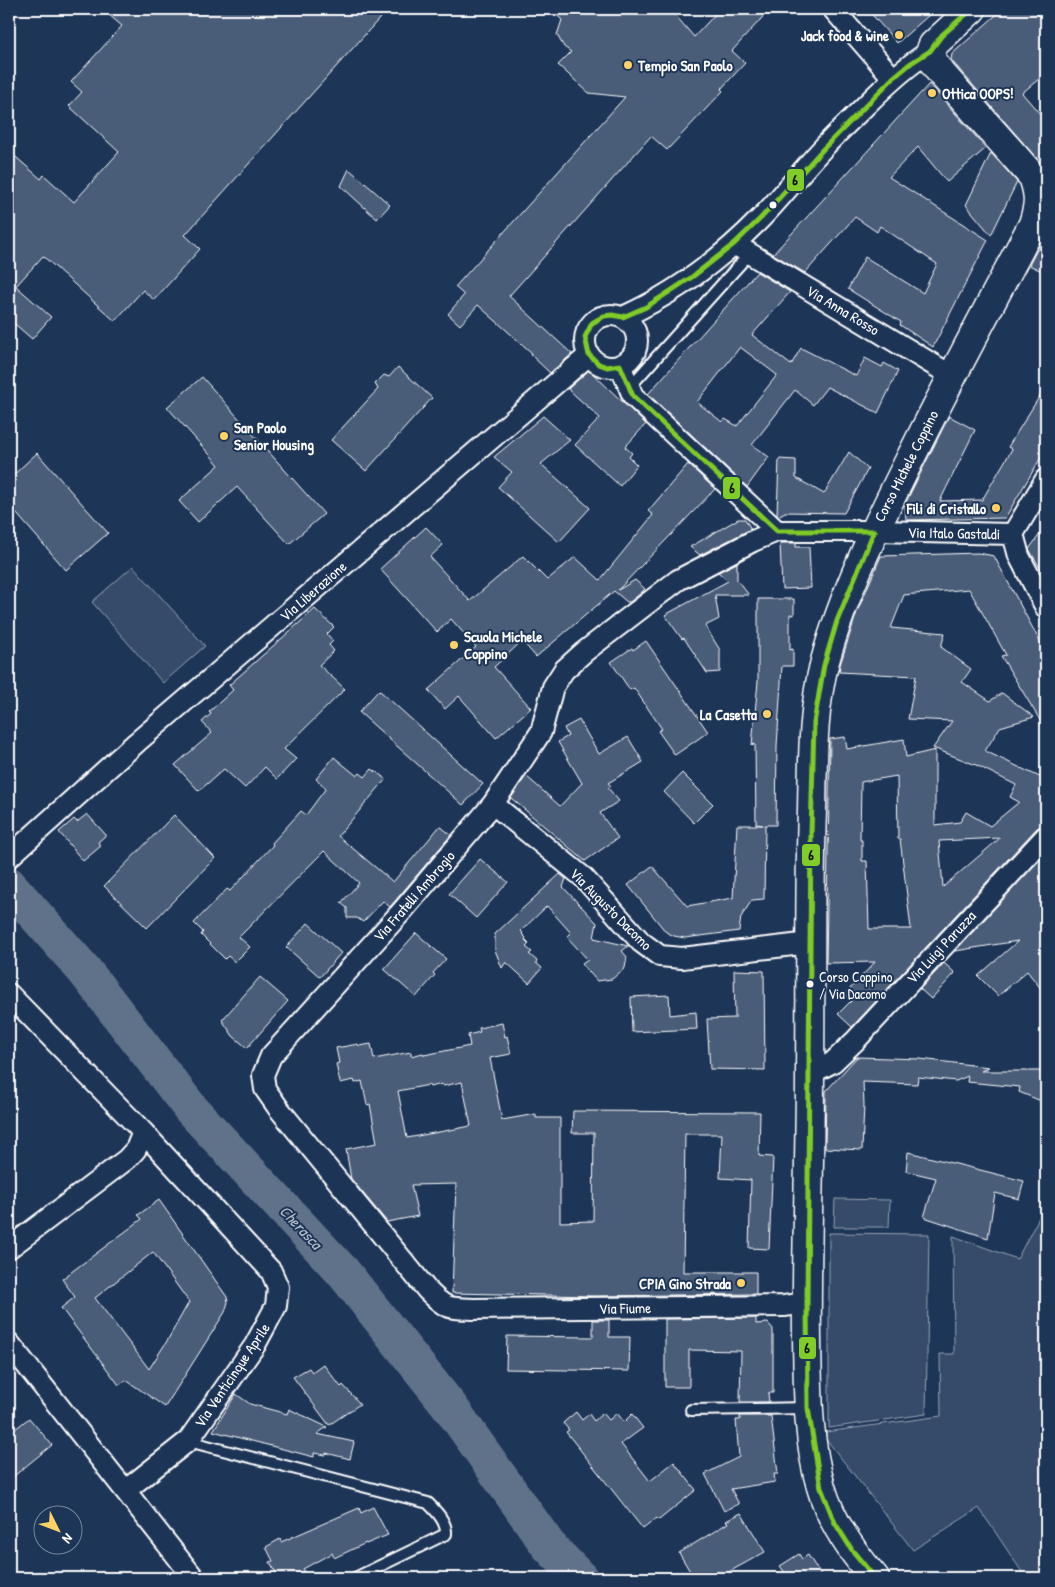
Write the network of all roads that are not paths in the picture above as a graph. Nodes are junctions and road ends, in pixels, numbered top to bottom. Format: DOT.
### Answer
graph roads {
  1 [pos="833,9"];
  2 [pos="972,9"];
  3 [pos="930,51"];
  4 [pos="893,78"];
  5 [pos="1043,205"];
  6 [pos="742,248"];
  7 [pos="692,277"];
  8 [pos="624,317"];
  9 [pos="637,336"];
  10 [pos="589,355"];
  11 [pos="623,372"];
  12 [pos="952,376"];
  13 [pos="1046,479"];
  14 [pos="777,531"];
  15 [pos="874,531"];
  16 [pos="1013,534"];
  17 [pos="1046,608"];
  18 [pos="493,804"];
  19 [pos="1046,836"];
  20 [pos="9,857"];
  21 [pos="810,943"];
  22 [pos="9,994"];
  23 [pos="810,1074"];
  24 [pos="143,1132"];
  25 [pos="9,1248"];
  26 [pos="807,1303"];
  27 [pos="443,1306"];
  28 [pos="9,1343"];
  29 [pos="808,1408"];
  30 [pos="691,1410"];
  31 [pos="188,1440"];
  32 [pos="126,1490"];
  33 [pos="872,1577"];
  34 [pos="194,1578"];
  35 [pos="354,1578"];
  1 -- 4 [label="street"];
  2 -- 3 [label="main road"];
  3 -- 4 [label="street"];
  3 -- 5 [label="main road, Corso Michele Coppino"];
  4 -- 6 [label="street"];
  5 -- 12 [label="main road, Corso Michele Coppino"];
  6 -- 7 [label="street"];
  6 -- 11 [label="lane"];
  6 -- 12 [label="street, Via Anna Rosso"];
  7 -- 8 [label="street"];
  7 -- 9 [label="street"];
  8 -- 9 [label="street"];
  8 -- 10 [label="street"];
  9 -- 11 [label="street"];
  10 -- 11 [label="street"];
  10 -- 20 [label="street, Via Liberazione"];
  11 -- 14 [label="street"];
  12 -- 15 [label="main road, Corso Michele Coppino"];
  13 -- 16 [label="street"];
  14 -- 15 [label="street, Via Italo Gastaldi"];
  14 -- 18 [label="street, Via Fratelli Ambrogio"];
  15 -- 16 [label="street, Via Italo Gastaldi"];
  15 -- 21 [label="main road, Corso Michele Coppino"];
  16 -- 17 [label="street, Via Italo Gastaldi"];
  18 -- 21 [label="street, Via Augusto Dacomo"];
  18 -- 27 [label="street, Via Fratelli Ambrogio"];
  19 -- 23 [label="street, Via Luigi Paruzza"];
  21 -- 23 [label="main road, Corso Michele Coppino"];
  22 -- 24 [label="street, Via Venticinque Aprile"];
  23 -- 26 [label="main road, Corso Michele Coppino"];
  24 -- 25 [label="street"];
  24 -- 31 [label="street, Via Venticinque Aprile"];
  26 -- 27 [label="street, Via Fiume"];
  26 -- 29 [label="main road, Corso Michele Coppino"];
  28 -- 32 [label="street"];
  29 -- 30 [label="lane"];
  29 -- 33 [label="main road, Corso Michele Coppino"];
  31 -- 32 [label="street, Via Venticinque Aprile"];
  31 -- 35 [label="lane"];
  32 -- 34 [label="street"];
}
